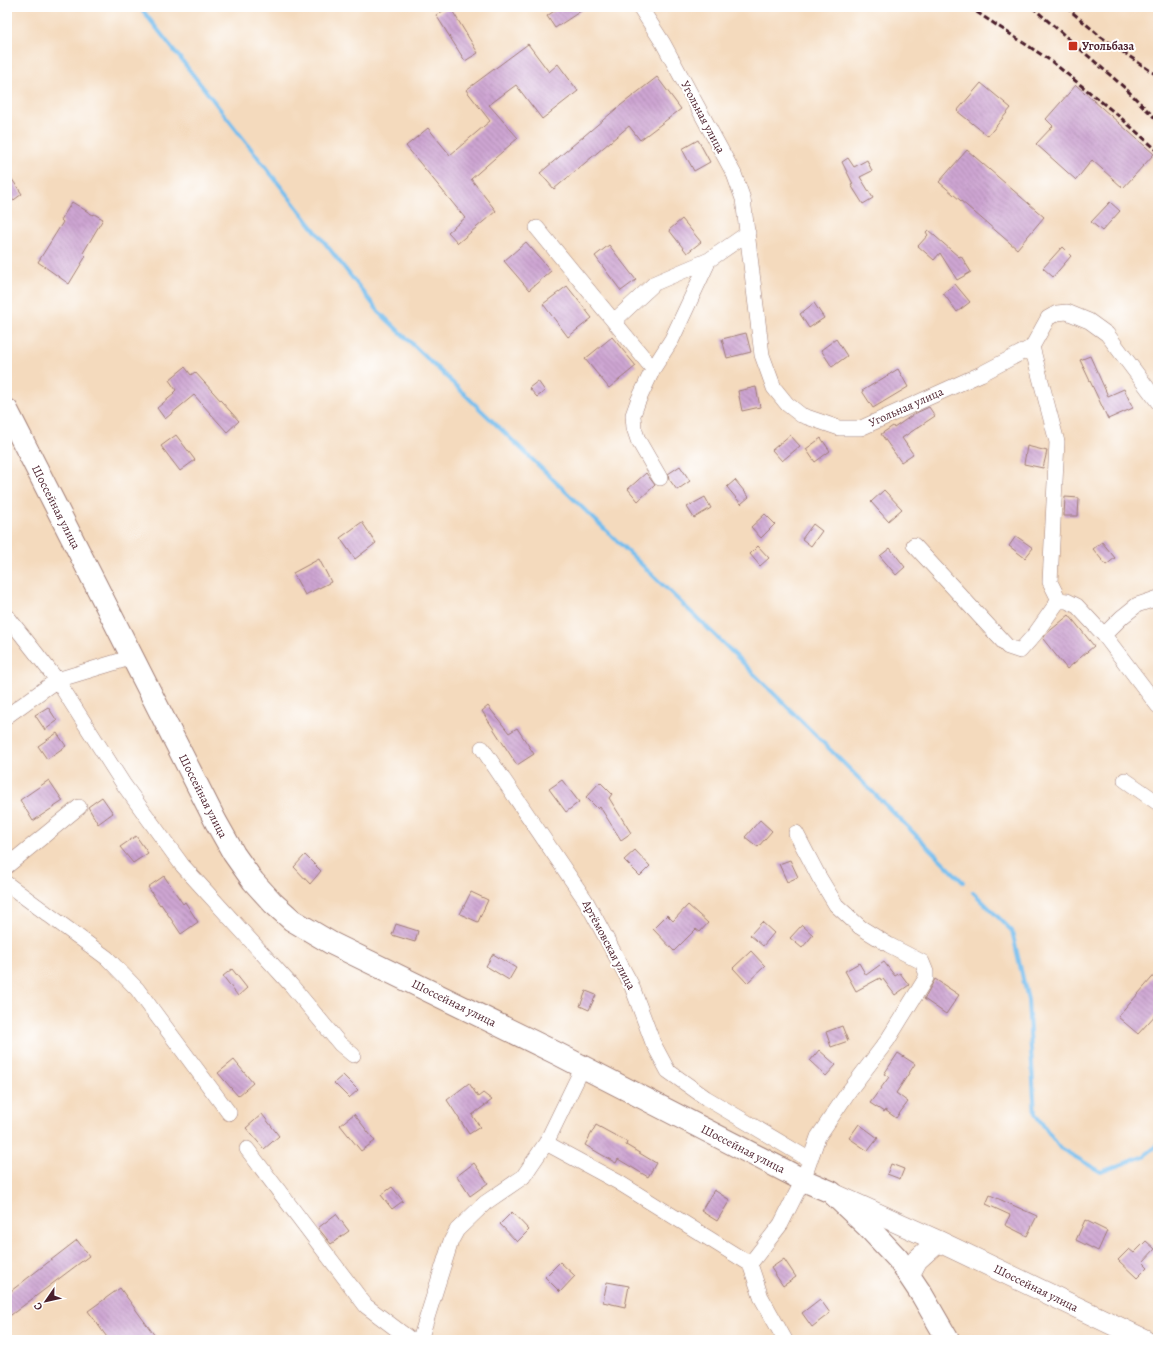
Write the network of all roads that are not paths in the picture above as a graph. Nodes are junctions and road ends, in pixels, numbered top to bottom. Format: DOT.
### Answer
graph roads {
  1 [pos="640,7"];
  2 [pos="537,228"];
  3 [pos="748,233"];
  4 [pos="709,260"];
  5 [pos="614,321"];
  6 [pos="1032,347"];
  7 [pos="653,369"];
  8 [pos="1158,402"];
  9 [pos="7,410"];
  10 [pos="660,478"];
  11 [pos="914,545"];
  12 [pos="1158,598"];
  13 [pos="1059,600"];
  14 [pos="7,616"];
  15 [pos="1104,635"];
  16 [pos="133,657"];
  17 [pos="57,680"];
  18 [pos="1158,706"];
  19 [pos="7,716"];
  20 [pos="482,748"];
  21 [pos="1125,780"];
  22 [pos="1158,803"];
  23 [pos="80,807"];
  24 [pos="796,834"];
  25 [pos="7,866"];
  26 [pos="7,884"];
  27 [pos="353,1056"];
  28 [pos="583,1067"];
  29 [pos="229,1113"];
  30 [pos="546,1143"];
  31 [pos="247,1149"];
  32 [pos="806,1170"];
  33 [pos="831,1192"];
  34 [pos="938,1241"];
  35 [pos="750,1264"];
  36 [pos="909,1275"];
  37 [pos="411,1340"];
  38 [pos="420,1340"];
  39 [pos="785,1340"];
  40 [pos="948,1340"];
  41 [pos="1145,1340"];
  1 -- 3 [label="street, Угольная улица"];
  2 -- 5 [label="street"];
  3 -- 4 [label="street"];
  3 -- 6 [label="street, Угольная улица"];
  4 -- 5 [label="street"];
  4 -- 7 [label="street"];
  5 -- 7 [label="street"];
  6 -- 8 [label="street"];
  6 -- 13 [label="street"];
  7 -- 10 [label="street"];
  9 -- 16 [label="main road, Шоссейная улица"];
  11 -- 13 [label="street"];
  12 -- 15 [label="street"];
  13 -- 15 [label="street"];
  14 -- 17 [label="street"];
  15 -- 18 [label="street"];
  16 -- 17 [label="street"];
  16 -- 28 [label="main road, Шоссейная улица"];
  17 -- 19 [label="street"];
  17 -- 27 [label="street"];
  20 -- 32 [label="street, Артёмовская улица"];
  21 -- 22 [label="street"];
  23 -- 25 [label="street"];
  24 -- 32 [label="street"];
  26 -- 29 [label="street"];
  28 -- 30 [label="street"];
  28 -- 32 [label="main road, Шоссейная улица"];
  30 -- 35 [label="street"];
  30 -- 38 [label="street"];
  31 -- 37 [label="street"];
  32 -- 33 [label="main road, Шоссейная улица"];
  32 -- 35 [label="street"];
  33 -- 34 [label="main road, Шоссейная улица"];
  33 -- 36 [label="main road"];
  34 -- 36 [label="main road"];
  34 -- 41 [label="main road, Шоссейная улица"];
  35 -- 39 [label="street"];
  36 -- 40 [label="main road"];
}
